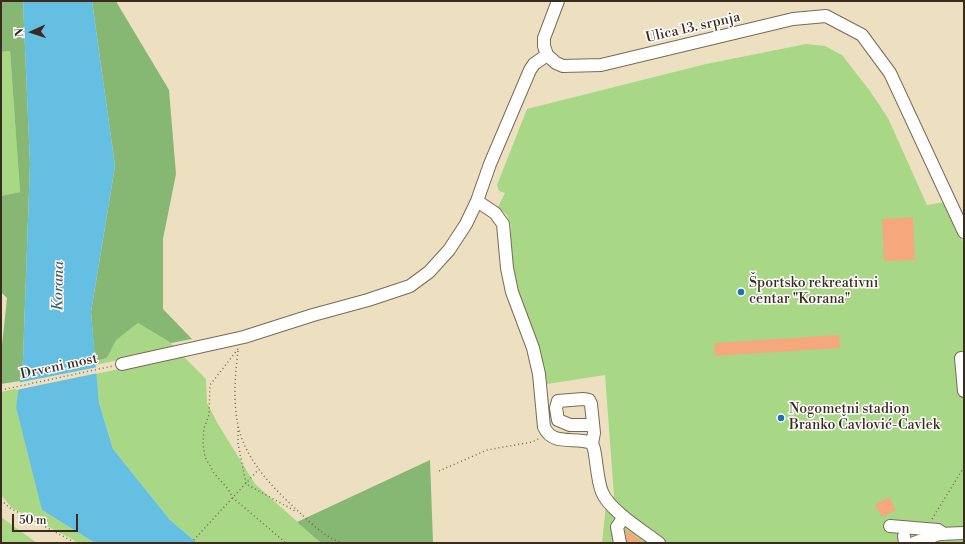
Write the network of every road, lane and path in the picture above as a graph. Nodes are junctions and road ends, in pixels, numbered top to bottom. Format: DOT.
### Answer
graph roads {
  1 [pos="558,1"];
  2 [pos="548,55"];
  3 [pos="476,201"];
  4 [pos="964,232"];
  5 [pos="244,338"];
  6 [pos="238,349"];
  7 [pos="961,358"];
  8 [pos="122,364"];
  9 [pos="1,390"];
  10 [pos="964,391"];
  11 [pos="238,424"];
  12 [pos="593,425"];
  13 [pos="547,434"];
  14 [pos="592,443"];
  15 [pos="964,467"];
  16 [pos="259,469"];
  17 [pos="439,471"];
  18 [pos="246,484"];
  19 [pos="233,498"];
  20 [pos="1,500"];
  21 [pos="301,514"];
  22 [pos="624,517"];
  23 [pos="931,520"];
  24 [pos="890,526"];
  25 [pos="964,533"];
  26 [pos="944,534"];
  27 [pos="907,541"];
  28 [pos="74,543"];
  29 [pos="191,543"];
  30 [pos="286,543"];
  31 [pos="343,543"];
  32 [pos="620,543"];
  33 [pos="659,543"];
  1 -- 2 [label="street"];
  2 -- 3 [label="street"];
  2 -- 4 [label="street, Ulica 13. srpnja"];
  3 -- 5 [label="street"];
  3 -- 13 [label="street"];
  5 -- 6 [label="path"];
  5 -- 8 [label="street"];
  6 -- 11 [label="path"];
  6 -- 19 [label="path"];
  7 -- 10 [label="street"];
  8 -- 9 [label="path, Drveni most"];
  11 -- 16 [label="path"];
  11 -- 18 [label="path"];
  12 -- 14 [label="street"];
  13 -- 14 [label="street"];
  13 -- 17 [label="path"];
  14 -- 22 [label="street"];
  15 -- 23 [label="path"];
  16 -- 18 [label="path"];
  16 -- 21 [label="path"];
  18 -- 19 [label="path"];
  18 -- 21 [label="path"];
  19 -- 29 [label="path"];
  19 -- 30 [label="path"];
  20 -- 28 [label="path"];
  21 -- 31 [label="path"];
  22 -- 32 [label="street"];
  22 -- 33 [label="street"];
  24 -- 26 [label="street"];
  25 -- 26 [label="street"];
  26 -- 27 [label="street"];
}
